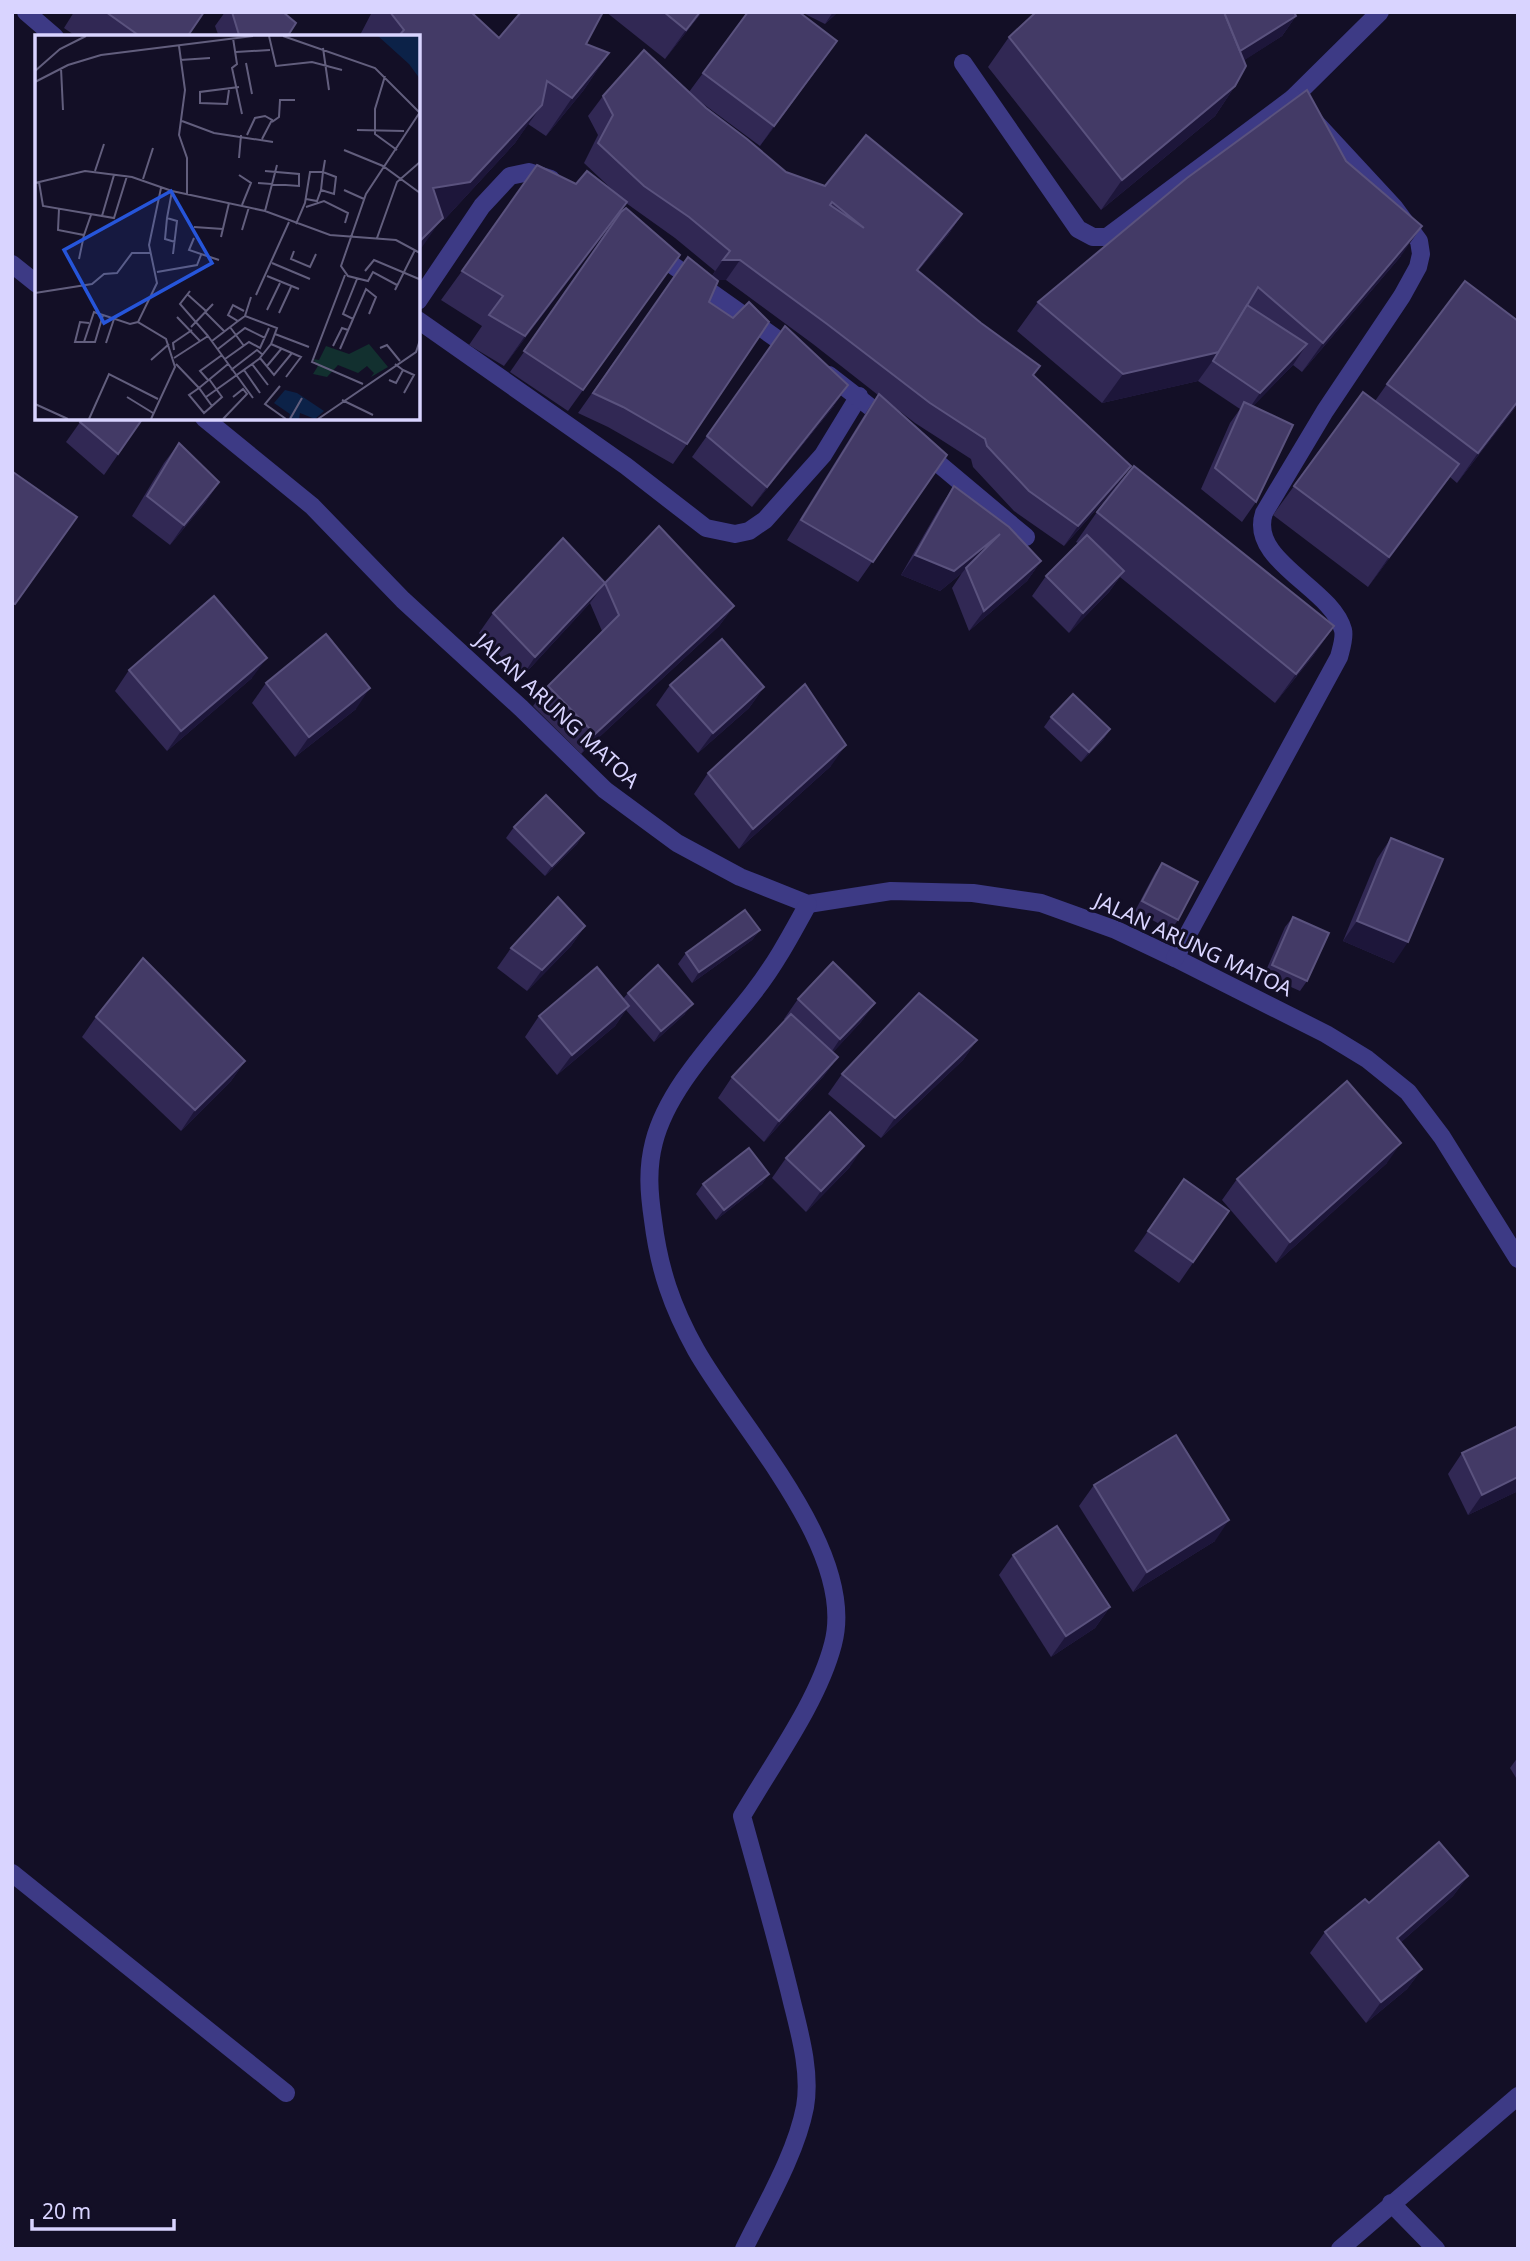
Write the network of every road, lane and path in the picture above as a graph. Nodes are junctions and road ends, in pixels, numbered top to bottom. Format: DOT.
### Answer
graph roads {
  1 [pos="26,12"];
  2 [pos="1380,12"];
  3 [pos="53,35"];
  4 [pos="962,63"];
  5 [pos="1293,98"];
  6 [pos="570,190"];
  7 [pos="635,238"];
  8 [pos="12,264"];
  9 [pos="35,282"];
  10 [pos="420,298"];
  11 [pos="420,321"];
  12 [pos="859,396"];
  13 [pos="206,420"];
  14 [pos="1026,537"];
  15 [pos="808,904"];
  16 [pos="1175,958"];
  17 [pos="1518,1259"];
  18 [pos="12,1872"];
  19 [pos="286,2093"];
  20 [pos="1518,2096"];
  21 [pos="1391,2203"];
  22 [pos="744,2249"];
  23 [pos="1340,2249"];
  24 [pos="1436,2249"];
  1 -- 3 [label="street"];
  2 -- 5 [label="street"];
  4 -- 5 [label="street"];
  5 -- 16 [label="street"];
  6 -- 10 [label="street"];
  7 -- 12 [label="street"];
  8 -- 9 [label="street"];
  11 -- 12 [label="street"];
  12 -- 14 [label="street"];
  13 -- 15 [label="street, JALAN ARUNG MATOA"];
  15 -- 16 [label="street, JALAN ARUNG MATOA"];
  15 -- 22 [label="street"];
  16 -- 17 [label="street, JALAN ARUNG MATOA"];
  18 -- 19 [label="street"];
  20 -- 21 [label="street"];
  21 -- 23 [label="street"];
  21 -- 24 [label="street"];
}
